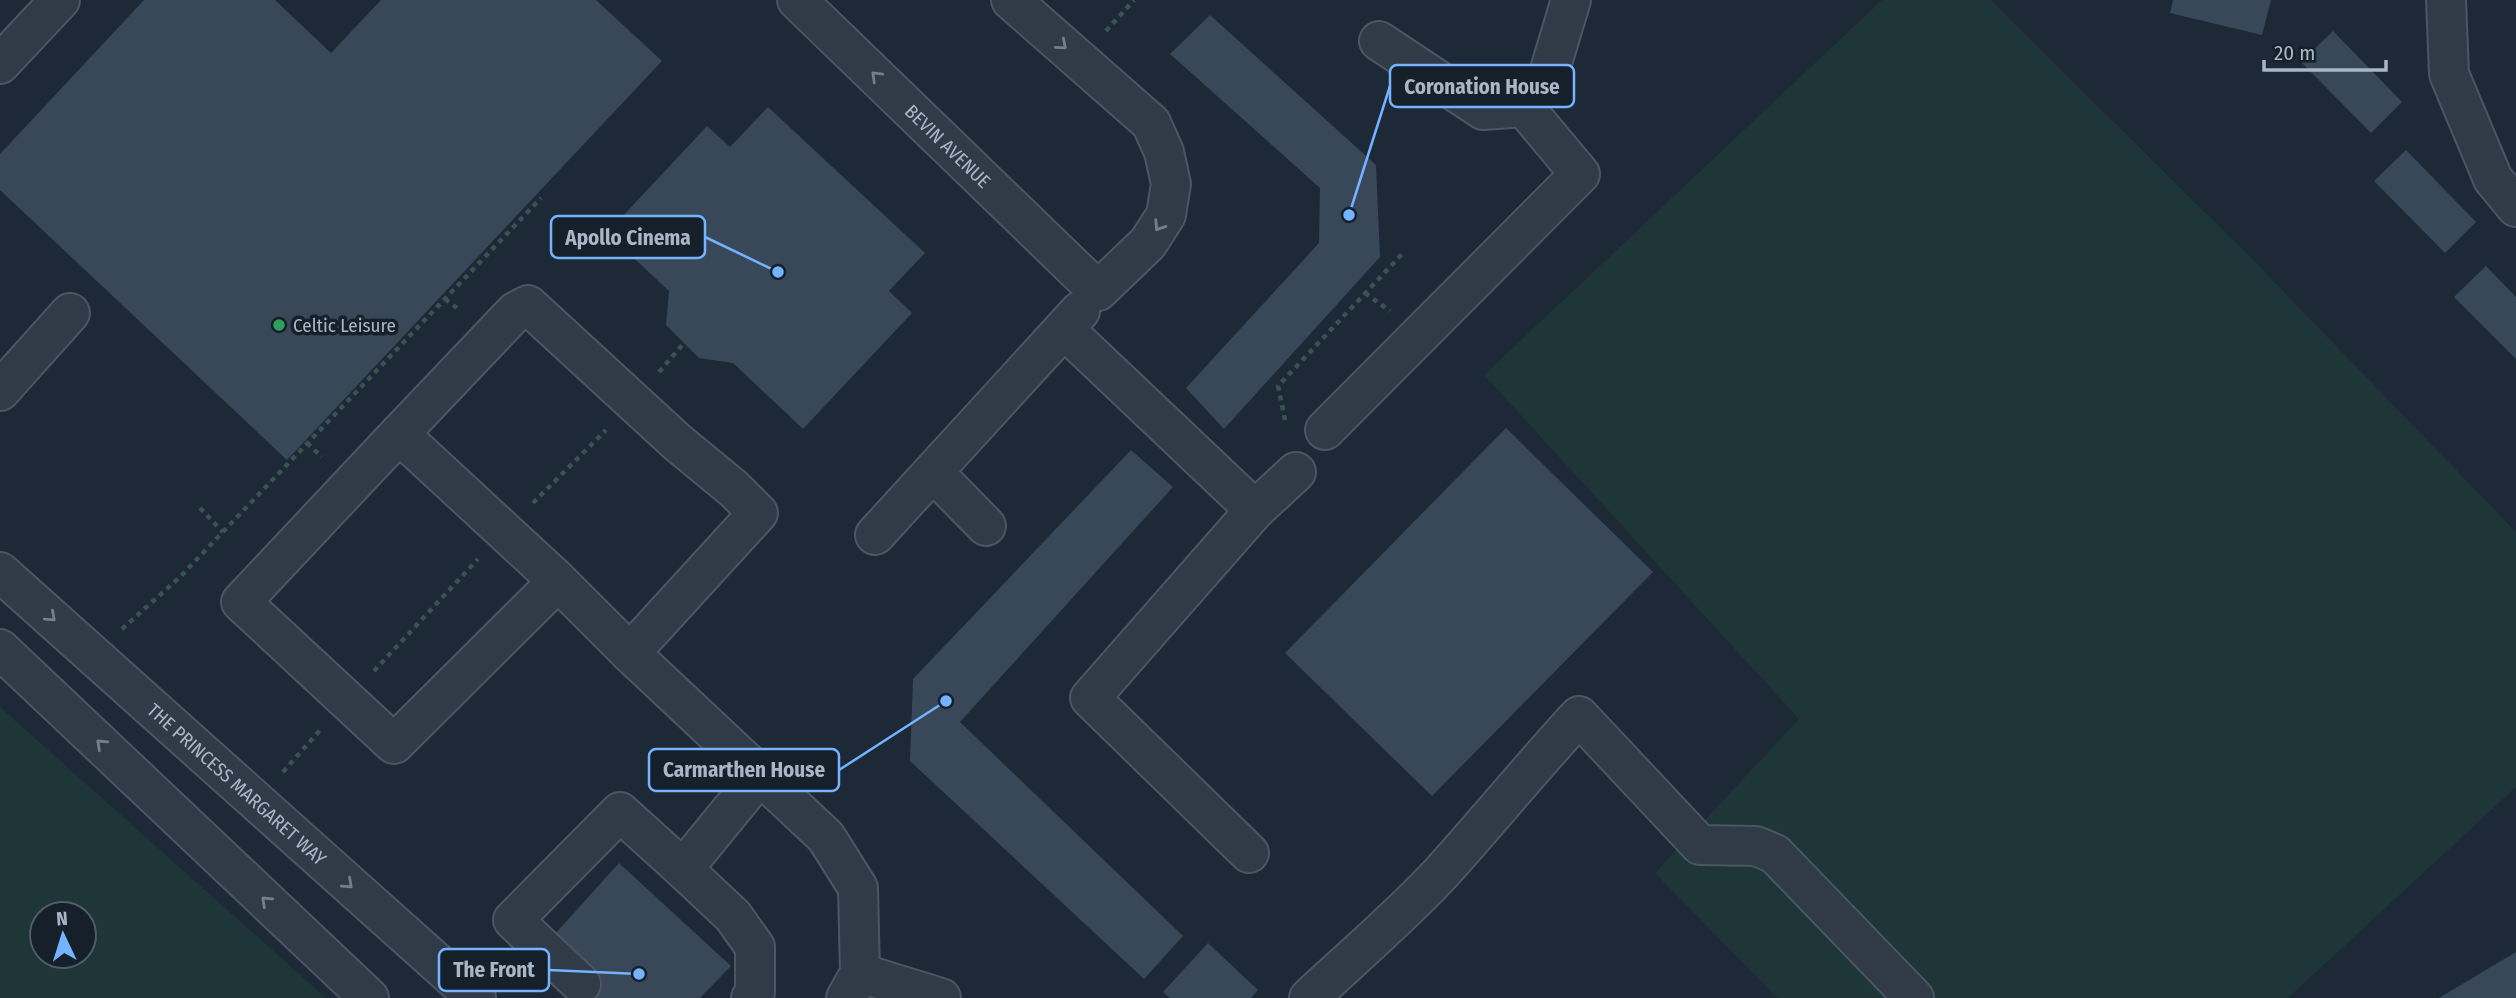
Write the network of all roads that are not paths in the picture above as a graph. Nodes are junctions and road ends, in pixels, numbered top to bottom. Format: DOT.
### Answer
graph roads {
  1 [pos="60,0"];
  2 [pos="797,0"];
  3 [pos="1011,0"];
  4 [pos="1571,0"];
  5 [pos="2446,0"];
  6 [pos="1379,40"];
  7 [pos="0,64"];
  8 [pos="1524,107"];
  9 [pos="2516,207"];
  10 [pos="1098,291"];
  11 [pos="70,313"];
  12 [pos="1064,329"];
  13 [pos="0,391"];
  14 [pos="1325,430"];
  15 [pos="399,434"];
  16 [pos="934,472"];
  17 [pos="1296,472"];
  18 [pos="1255,510"];
  19 [pos="986,526"];
  20 [pos="875,536"];
  21 [pos="0,572"];
  22 [pos="558,581"];
  23 [pos="0,649"];
  24 [pos="630,653"];
  25 [pos="760,775"];
  26 [pos="1249,853"];
  27 [pos="683,869"];
  28 [pos="581,984"];
  29 [pos="853,986"];
  30 [pos="369,998"];
  31 [pos="476,998"];
  32 [pos="751,998"];
  33 [pos="941,998"];
  34 [pos="1308,998"];
  35 [pos="1914,998"];
  1 -- 7 [label="street"];
  10 -- 2 [label="street, BEVIN AVENUE, one-way"];
  3 -- 10 [label="street, one-way"];
  4 -- 8 [label="street"];
  5 -- 9 [label="street"];
  6 -- 8 [label="street"];
  8 -- 14 [label="street"];
  10 -- 12 [label="street"];
  11 -- 13 [label="street"];
  12 -- 16 [label="street"];
  12 -- 18 [label="street"];
  15 -- 22 [label="street"];
  15 -- 22 [label="street"];
  15 -- 24 [label="street"];
  16 -- 19 [label="street"];
  16 -- 20 [label="street"];
  17 -- 18 [label="street"];
  18 -- 26 [label="street"];
  21 -- 31 [label="street, THE PRINCESS MARGARET WAY, one-way"];
  22 -- 24 [label="street"];
  30 -- 23 [label="street, one-way"];
  24 -- 25 [label="street"];
  25 -- 27 [label="street"];
  25 -- 29 [label="street"];
  27 -- 28 [label="street"];
  27 -- 32 [label="street"];
  29 -- 33 [label="street"];
  34 -- 35 [label="street"];
}
